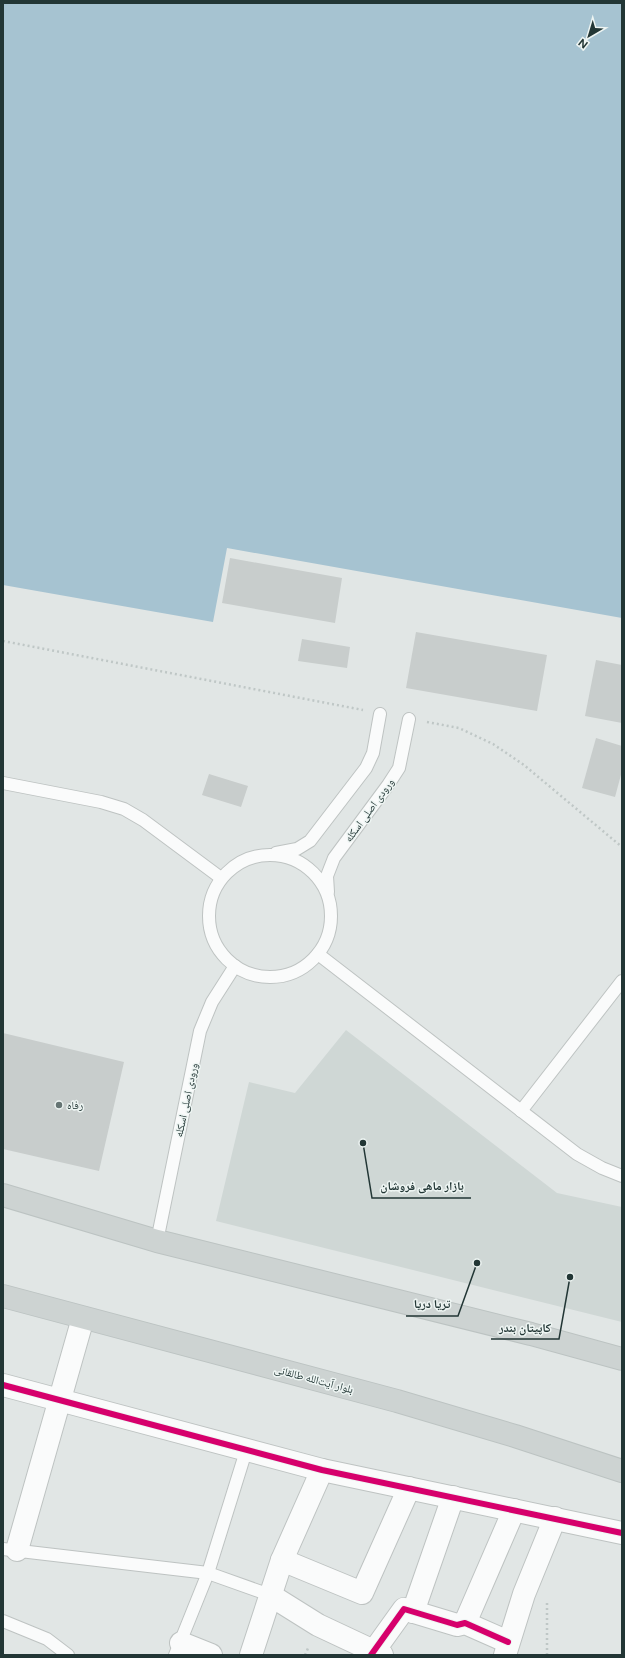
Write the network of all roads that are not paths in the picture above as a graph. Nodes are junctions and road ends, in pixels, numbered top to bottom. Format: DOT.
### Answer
graph roads {
  1 [pos="380,714"];
  2 [pos="409,719"];
  3 [pos="3,784"];
  4 [pos="272,854"];
  5 [pos="221,878"];
  6 [pos="329,899"];
  7 [pos="318,954"];
  8 [pos="235,966"];
  9 [pos="622,981"];
  10 [pos="521,1111"];
  11 [pos="622,1176"];
  12 [pos="3,1195"];
  13 [pos="157,1241"];
  14 [pos="3,1296"];
  15 [pos="83,1318"];
  16 [pos="622,1359"];
  17 [pos="3,1385"];
  18 [pos="60,1401"];
  19 [pos="246,1451"];
  20 [pos="322,1470"];
  21 [pos="622,1470"];
  22 [pos="409,1488"];
  23 [pos="453,1497"];
  24 [pos="514,1510"];
  25 [pos="555,1518"];
  26 [pos="622,1533"];
  27 [pos="10,1550"];
  28 [pos="282,1560"];
  29 [pos="208,1573"];
  30 [pos="270,1595"];
  31 [pos="413,1612"];
  32 [pos="3,1621"];
  33 [pos="464,1623"];
  34 [pos="507,1648"];
  35 [pos="178,1649"];
  36 [pos="375,1654"];
  37 [pos="68,1655"];
  38 [pos="211,1655"];
  39 [pos="250,1655"];
  1 -- 4 [label="lane"];
  2 -- 6 [label="lane, ورودی اصلی اسکله"];
  3 -- 5 [label="lane"];
  4 -- 5 [label="lane"];
  4 -- 6 [label="lane"];
  5 -- 8 [label="lane"];
  6 -- 7 [label="lane"];
  7 -- 8 [label="lane"];
  7 -- 10 [label="lane"];
  8 -- 13 [label="lane, ورودی اصلی اسکله"];
  9 -- 10 [label="lane"];
  10 -- 11 [label="lane"];
  12 -- 13 [label="main road"];
  13 -- 16 [label="main road"];
  14 -- 15 [label="main road, بلوار آیت‌الله طالقانی"];
  15 -- 18 [label="street"];
  15 -- 21 [label="main road, بلوار آیت‌الله طالقانی"];
  17 -- 18 [label="street"];
  18 -- 19 [label="street"];
  18 -- 27 [label="street"];
  19 -- 20 [label="street"];
  19 -- 29 [label="lane"];
  20 -- 22 [label="street"];
  20 -- 28 [label="street"];
  22 -- 23 [label="street"];
  22 -- 28 [label="street"];
  23 -- 24 [label="street"];
  23 -- 31 [label="street"];
  24 -- 25 [label="street"];
  24 -- 33 [label="street"];
  25 -- 26 [label="street"];
  25 -- 34 [label="street"];
  27 -- 29 [label="lane"];
  28 -- 30 [label="street"];
  29 -- 30 [label="lane"];
  29 -- 35 [label="lane"];
  30 -- 36 [label="street"];
  30 -- 39 [label="street"];
  31 -- 33 [label="street"];
  31 -- 36 [label="street"];
  32 -- 37 [label="lane"];
  33 -- 34 [label="street"];
  35 -- 38 [label="street"];
}
